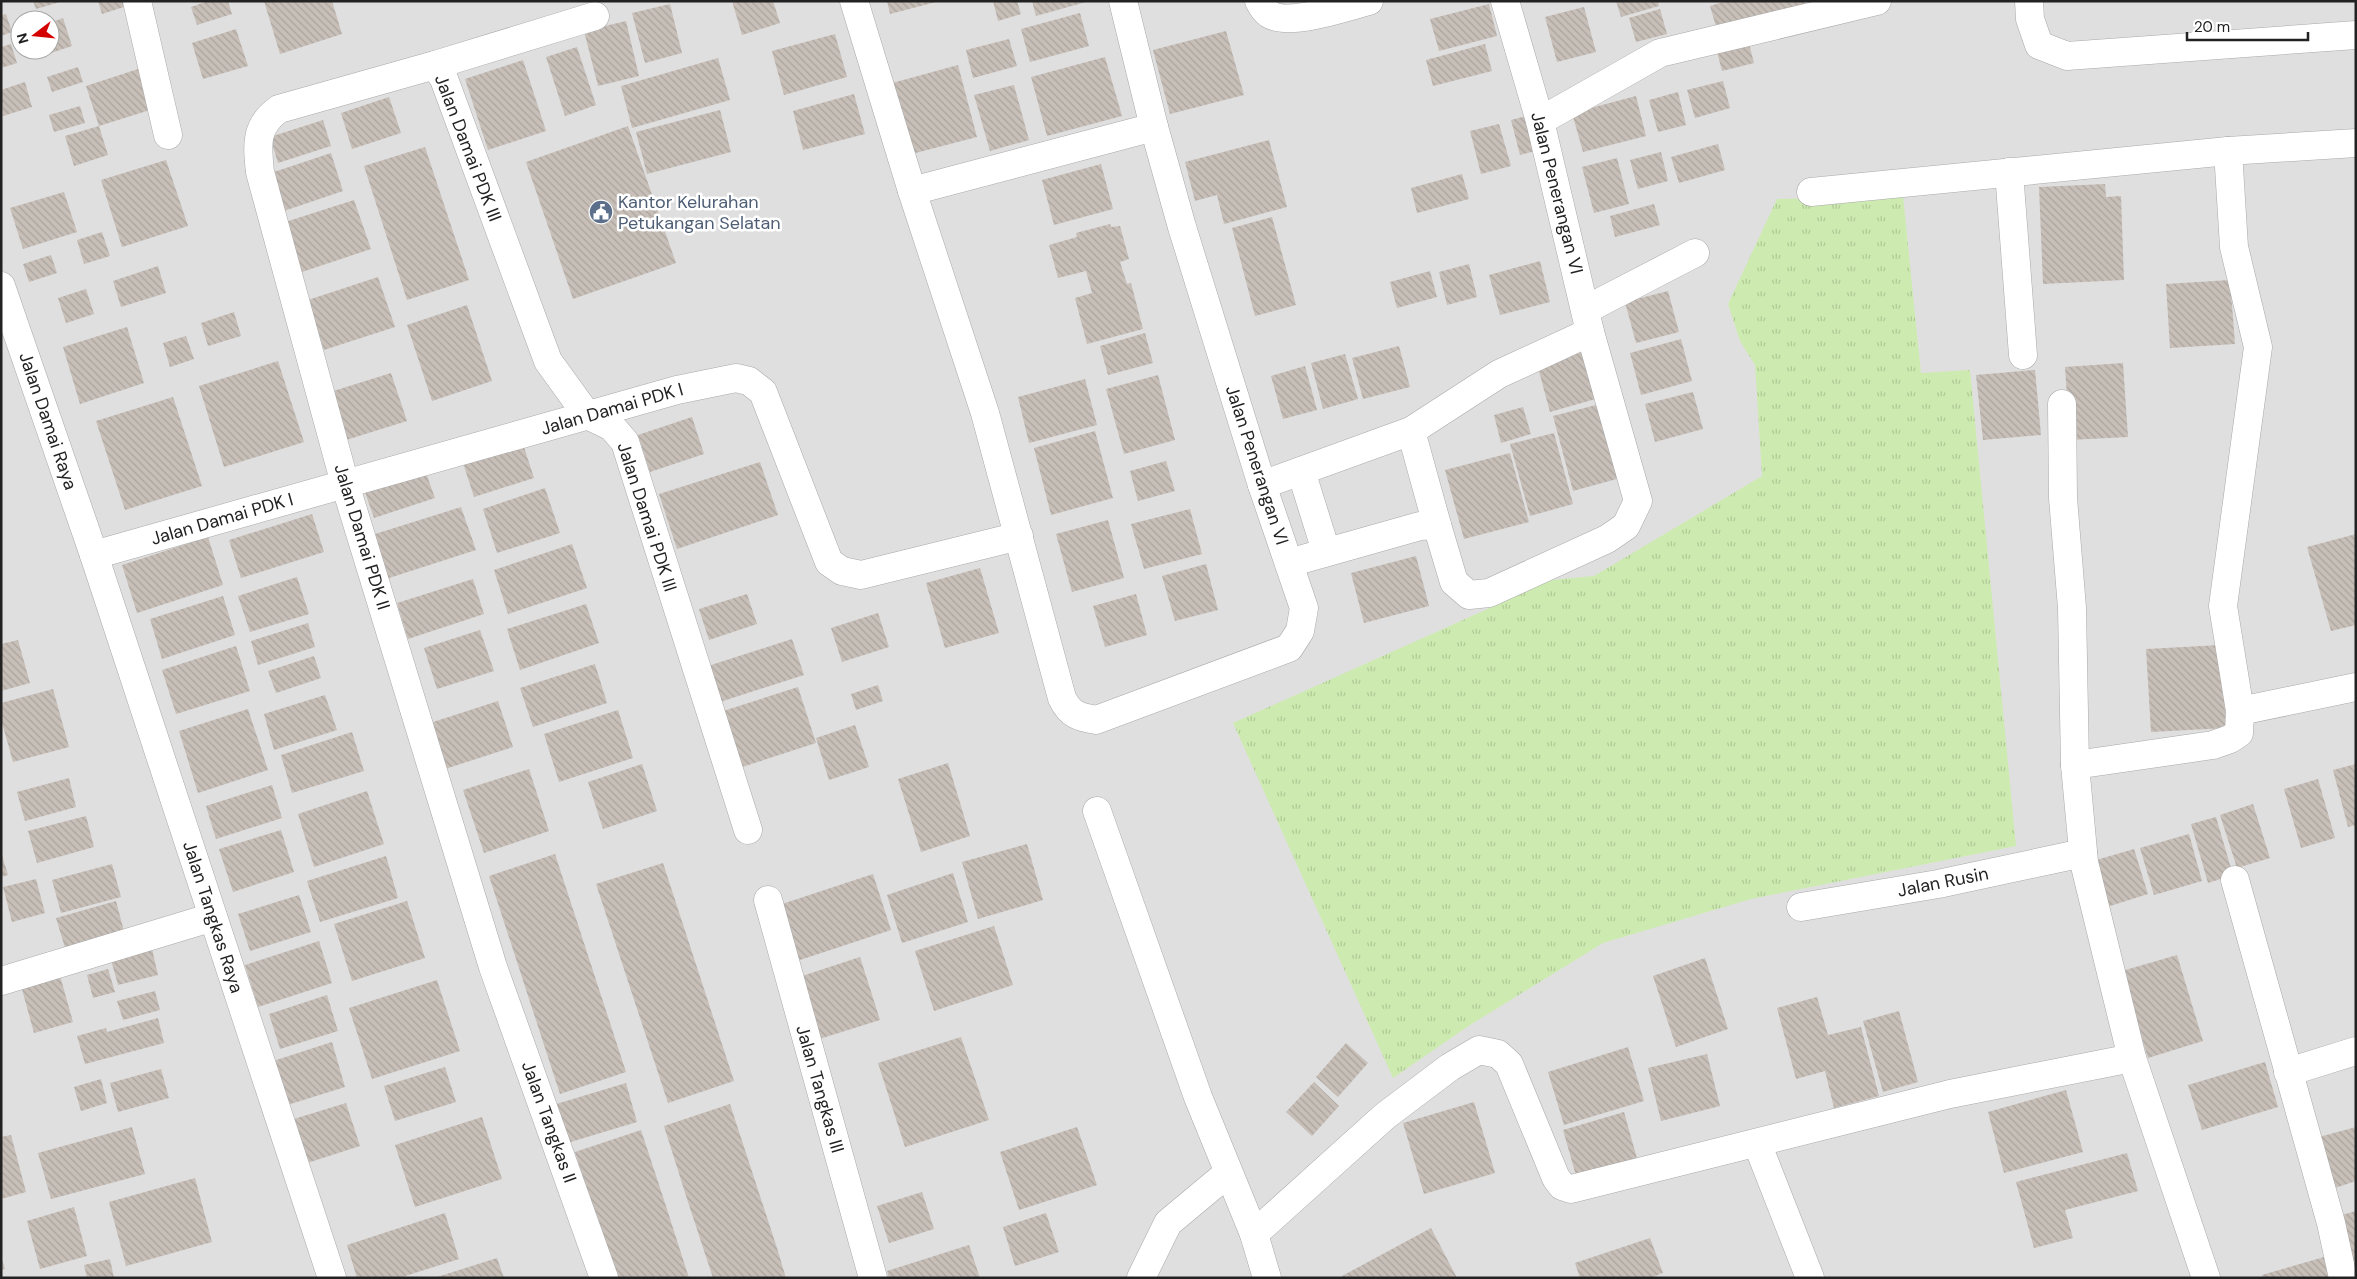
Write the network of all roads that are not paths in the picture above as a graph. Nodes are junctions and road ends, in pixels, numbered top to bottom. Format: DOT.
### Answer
graph roads {
  1 [pos="137,1"];
  2 [pos="854,1"];
  3 [pos="1123,1"];
  4 [pos="1259,1"];
  5 [pos="1369,1"];
  6 [pos="1505,1"];
  7 [pos="1877,1"];
  8 [pos="2029,1"];
  9 [pos="596,16"];
  10 [pos="2356,35"];
  11 [pos="435,65"];
  12 [pos="1540,121"];
  13 [pos="1154,127"];
  14 [pos="168,135"];
  15 [pos="2356,143"];
  16 [pos="2228,151"];
  17 [pos="2009,172"];
  18 [pos="912,191"];
  19 [pos="1811,192"];
  20 [pos="1695,253"];
  21 [pos="1,286"];
  22 [pos="1589,321"];
  23 [pos="2023,355"];
  24 [pos="2062,404"];
  25 [pos="587,415"];
  26 [pos="1410,431"];
  27 [pos="1301,471"];
  28 [pos="345,484"];
  29 [pos="1262,485"];
  30 [pos="1437,524"];
  31 [pos="1018,536"];
  32 [pos="1326,551"];
  33 [pos="94,555"];
  34 [pos="1289,563"];
  35 [pos="2356,687"];
  36 [pos="2240,711"];
  37 [pos="2075,765"];
  38 [pos="1097,811"];
  39 [pos="748,830"];
  40 [pos="2083,853"];
  41 [pos="2235,880"];
  42 [pos="768,900"];
  43 [pos="1801,907"];
  44 [pos="213,917"];
  45 [pos="493,967"];
  46 [pos="1,981"];
  47 [pos="2356,1051"];
  48 [pos="2132,1058"];
  49 [pos="2288,1072"];
  50 [pos="1758,1143"];
  51 [pos="1228,1173"];
  52 [pos="1254,1234"];
  53 [pos="332,1278"];
  54 [pos="604,1278"];
  55 [pos="873,1278"];
  56 [pos="1141,1278"];
  57 [pos="1267,1278"];
  58 [pos="1810,1278"];
  59 [pos="2206,1278"];
  60 [pos="2343,1278"];
  1 -- 14 [label="street"];
  2 -- 18 [label="street"];
  3 -- 13 [label="street, Jalan Penerangan VI"];
  4 -- 5 [label="street"];
  6 -- 12 [label="street, Jalan Penerangan VI"];
  7 -- 12 [label="street"];
  8 -- 10 [label="street"];
  9 -- 11 [label="street"];
  11 -- 25 [label="street, Jalan Damai PDK III"];
  11 -- 28 [label="street, Jalan Damai PDK II"];
  12 -- 22 [label="street, Jalan Penerangan VI"];
  13 -- 18 [label="street"];
  13 -- 29 [label="street, Jalan Penerangan VI"];
  15 -- 16 [label="street"];
  16 -- 17 [label="street"];
  16 -- 36 [label="street"];
  17 -- 19 [label="street"];
  17 -- 23 [label="street"];
  18 -- 31 [label="street"];
  20 -- 22 [label="street"];
  21 -- 33 [label="street, Jalan Damai Raya"];
  22 -- 26 [label="street"];
  22 -- 30 [label="street, Jalan Penerangan VI"];
  24 -- 37 [label="street"];
  25 -- 28 [label="street, Jalan Damai PDK I"];
  25 -- 31 [label="street, Jalan Damai PDK I"];
  25 -- 39 [label="street, Jalan Damai PDK III"];
  26 -- 27 [label="street"];
  26 -- 30 [label="street"];
  27 -- 29 [label="street"];
  27 -- 32 [label="street"];
  28 -- 33 [label="street, Jalan Damai PDK I"];
  28 -- 45 [label="street, Jalan Damai PDK II"];
  29 -- 34 [label="street, Jalan Penerangan VI"];
  30 -- 32 [label="street, Jalan Penerangan VI"];
  31 -- 34 [label="street"];
  32 -- 34 [label="street, Jalan Penerangan VI"];
  33 -- 44 [label="street, Jalan Tangkas Raya"];
  35 -- 36 [label="street"];
  36 -- 37 [label="street"];
  37 -- 40 [label="street"];
  38 -- 51 [label="street"];
  40 -- 43 [label="street, Jalan Rusin"];
  40 -- 48 [label="street"];
  41 -- 49 [label="street"];
  42 -- 55 [label="street, Jalan Tangkas III"];
  44 -- 46 [label="street"];
  44 -- 53 [label="street, Jalan Tangkas Raya"];
  45 -- 54 [label="street, Jalan Tangkas II"];
  47 -- 49 [label="street"];
  48 -- 50 [label="street"];
  48 -- 59 [label="street"];
  49 -- 60 [label="street"];
  50 -- 52 [label="street"];
  50 -- 58 [label="street"];
  51 -- 52 [label="street"];
  51 -- 56 [label="street"];
  52 -- 57 [label="street"];
}
